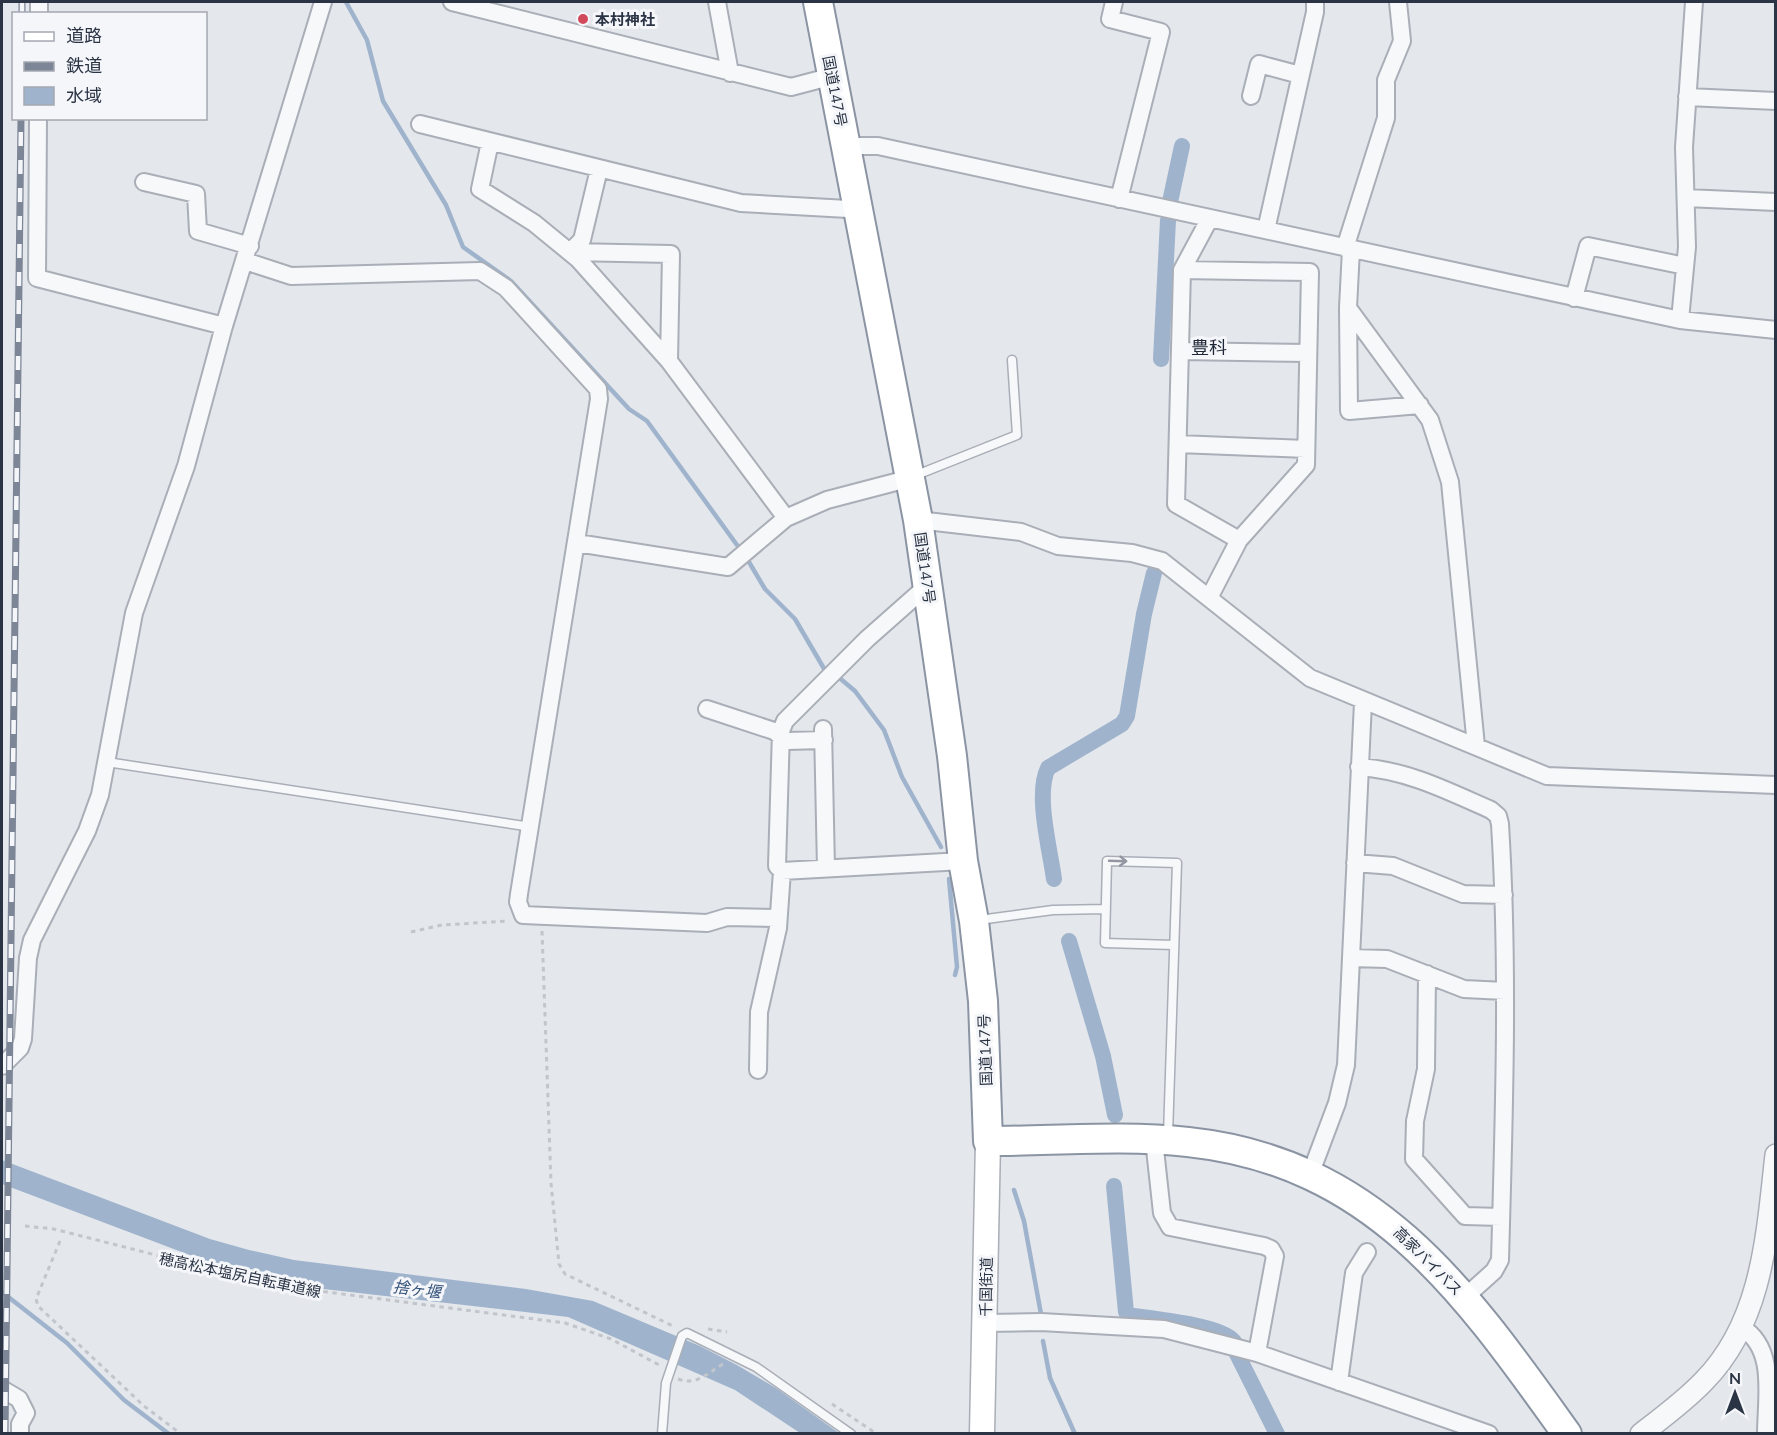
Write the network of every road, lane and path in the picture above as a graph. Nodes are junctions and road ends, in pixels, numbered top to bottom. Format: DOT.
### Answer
graph roads {
  1 [pos="319,2"];
  2 [pos="452,2"];
  3 [pos="717,2"];
  4 [pos="818,2"];
  5 [pos="1114,2"];
  6 [pos="1314,2"];
  7 [pos="1398,2"];
  8 [pos="1694,2"];
  9 [pos="730,73"];
  10 [pos="1300,75"];
  11 [pos="832,76"];
  12 [pos="1251,96"];
  13 [pos="1688,97"];
  14 [pos="1776,101"];
  15 [pos="38,120"];
  16 [pos="420,124"];
  17 [pos="490,142"];
  18 [pos="846,146"];
  19 [pos="599,169"];
  20 [pos="144,182"];
  21 [pos="1686,198"];
  22 [pos="1119,199"];
  23 [pos="1776,202"];
  24 [pos="858,205"];
  25 [pos="1210,218"];
  26 [pos="1266,230"];
  27 [pos="1348,248"];
  28 [pos="570,252"];
  29 [pos="248,253"];
  30 [pos="1685,266"];
  31 [pos="1182,270"];
  32 [pos="1574,298"];
  33 [pos="1348,308"];
  34 [pos="1680,320"];
  35 [pos="224,326"];
  36 [pos="1776,330"];
  37 [pos="1180,351"];
  38 [pos="1308,353"];
  39 [pos="1012,360"];
  40 [pos="669,361"];
  41 [pos="1420,405"];
  42 [pos="1178,444"];
  43 [pos="1306,448"];
  44 [pos="911,478"];
  45 [pos="786,518"];
  46 [pos="918,520"];
  47 [pos="1239,540"];
  48 [pos="577,543"];
  49 [pos="928,591"];
  50 [pos="1209,598"];
  51 [pos="1363,702"];
  52 [pos="706,709"];
  53 [pos="782,738"];
  54 [pos="1476,746"];
  55 [pos="107,762"];
  56 [pos="1359,767"];
  57 [pos="1776,784"];
  58 [pos="531,827"];
  59 [pos="963,861"];
  60 [pos="1355,863"];
  61 [pos="826,868"];
  62 [pos="782,871"];
  63 [pos="1504,895"];
  64 [pos="1106,909"];
  65 [pos="523,915"];
  66 [pos="542,916"];
  67 [pos="778,918"];
  68 [pos="974,921"];
  69 [pos="411,932"];
  70 [pos="1174,945"];
  71 [pos="1350,958"];
  72 [pos="1427,974"];
  73 [pos="1504,991"];
  74 [pos="2,1066"];
  75 [pos="758,1070"];
  76 [pos="1161,1140"];
  77 [pos="988,1141"];
  78 [pos="1776,1155"];
  79 [pos="1310,1175"];
  80 [pos="1501,1217"];
  81 [pos="25,1226"];
  82 [pos="60,1240"];
  83 [pos="1367,1252"];
  84 [pos="1464,1298"];
  85 [pos="985,1323"];
  86 [pos="1741,1327"];
  87 [pos="684,1335"];
  88 [pos="1257,1353"];
  89 [pos="729,1359"];
  90 [pos="667,1367"];
  91 [pos="675,1377"];
  92 [pos="1339,1382"];
  93 [pos="2,1389"];
  94 [pos="20,1434"];
  95 [pos="181,1434"];
  96 [pos="662,1434"];
  97 [pos="851,1434"];
  98 [pos="982,1434"];
  99 [pos="1489,1434"];
  100 [pos="1567,1434"];
  101 [pos="1641,1434"];
  102 [pos="1766,1434"];
  1 -- 29 [label="street"];
  2 -- 9 [label="street"];
  3 -- 9 [label="street"];
  4 -- 11 [label="highway, 国道147号"];
  5 -- 22 [label="street"];
  6 -- 10 [label="street"];
  7 -- 27 [label="street"];
  8 -- 13 [label="street"];
  9 -- 11 [label="street"];
  10 -- 12 [label="street"];
  10 -- 26 [label="street"];
  11 -- 18 [label="highway, 国道147号"];
  13 -- 14 [label="street"];
  13 -- 21 [label="street"];
  15 -- 35 [label="street"];
  16 -- 17 [label="street"];
  17 -- 19 [label="street"];
  17 -- 28 [label="street"];
  18 -- 22 [label="street"];
  18 -- 24 [label="highway, 国道147号"];
  19 -- 24 [label="street"];
  19 -- 28 [label="street"];
  20 -- 29 [label="street"];
  21 -- 23 [label="street"];
  21 -- 30 [label="street"];
  22 -- 25 [label="street"];
  24 -- 44 [label="highway, 国道147号"];
  25 -- 26 [label="street"];
  25 -- 31 [label="street"];
  26 -- 27 [label="street"];
  27 -- 32 [label="street"];
  27 -- 33 [label="street"];
  28 -- 40 [label="street"];
  28 -- 40 [label="street"];
  29 -- 35 [label="street"];
  29 -- 48 [label="street"];
  30 -- 32 [label="street"];
  30 -- 34 [label="street"];
  31 -- 37 [label="street"];
  31 -- 38 [label="street"];
  32 -- 34 [label="street"];
  33 -- 41 [label="street"];
  33 -- 41 [label="street"];
  34 -- 36 [label="street"];
  35 -- 55 [label="street"];
  37 -- 38 [label="street"];
  37 -- 42 [label="street"];
  38 -- 43 [label="street"];
  39 -- 44 [label="lane"];
  40 -- 45 [label="street"];
  41 -- 54 [label="street"];
  42 -- 43 [label="street"];
  42 -- 47 [label="street"];
  43 -- 47 [label="street"];
  44 -- 45 [label="street"];
  44 -- 46 [label="highway, 国道147号"];
  45 -- 48 [label="street"];
  46 -- 49 [label="highway, 国道147号"];
  46 -- 50 [label="street"];
  47 -- 50 [label="street"];
  48 -- 58 [label="street"];
  49 -- 53 [label="street"];
  49 -- 59 [label="highway, 国道147号"];
  50 -- 51 [label="street"];
  51 -- 54 [label="street"];
  51 -- 56 [label="street"];
  52 -- 53 [label="street"];
  53 -- 61 [label="street"];
  53 -- 62 [label="street"];
  54 -- 57 [label="street"];
  55 -- 58 [label="lane"];
  55 -- 74 [label="street"];
  56 -- 60 [label="street"];
  56 -- 63 [label="street"];
  58 -- 65 [label="street"];
  59 -- 61 [label="street"];
  59 -- 68 [label="highway, 国道147号"];
  60 -- 63 [label="street"];
  60 -- 71 [label="street"];
  61 -- 62 [label="street"];
  62 -- 67 [label="street"];
  63 -- 73 [label="street"];
  64 -- 68 [label="lane"];
  64 -- 70 [label="lane"];
  64 -- 70 [label="lane, one-way"];
  65 -- 66 [label="street"];
  65 -- 69 [label="path"];
  66 -- 67 [label="street"];
  66 -- 87 [label="path"];
  67 -- 75 [label="street"];
  68 -- 77 [label="highway, 国道147号"];
  70 -- 76 [label="lane"];
  71 -- 72 [label="street"];
  71 -- 79 [label="street"];
  72 -- 73 [label="street"];
  72 -- 80 [label="street"];
  73 -- 80 [label="street"];
  76 -- 77 [label="highway, 高家バイパス"];
  76 -- 79 [label="highway, 高家バイパス"];
  76 -- 88 [label="street"];
  77 -- 85 [label="main road, 千国街道"];
  78 -- 86 [label="street"];
  79 -- 84 [label="highway, 高家バイパス"];
  80 -- 84 [label="street"];
  81 -- 90 [label="path, 穂高松本塩尻自転車道線"];
  82 -- 95 [label="path"];
  83 -- 92 [label="street"];
  84 -- 100 [label="highway, 高家バイパス"];
  85 -- 88 [label="street"];
  85 -- 98 [label="main road, 千国街道"];
  86 -- 101 [label="street"];
  86 -- 102 [label="street"];
  87 -- 90 [label="lane"];
  87 -- 97 [label="lane"];
  88 -- 92 [label="street"];
  89 -- 91 [label="path"];
  90 -- 96 [label="lane"];
  92 -- 99 [label="street"];
  93 -- 94 [label="street"];
}
